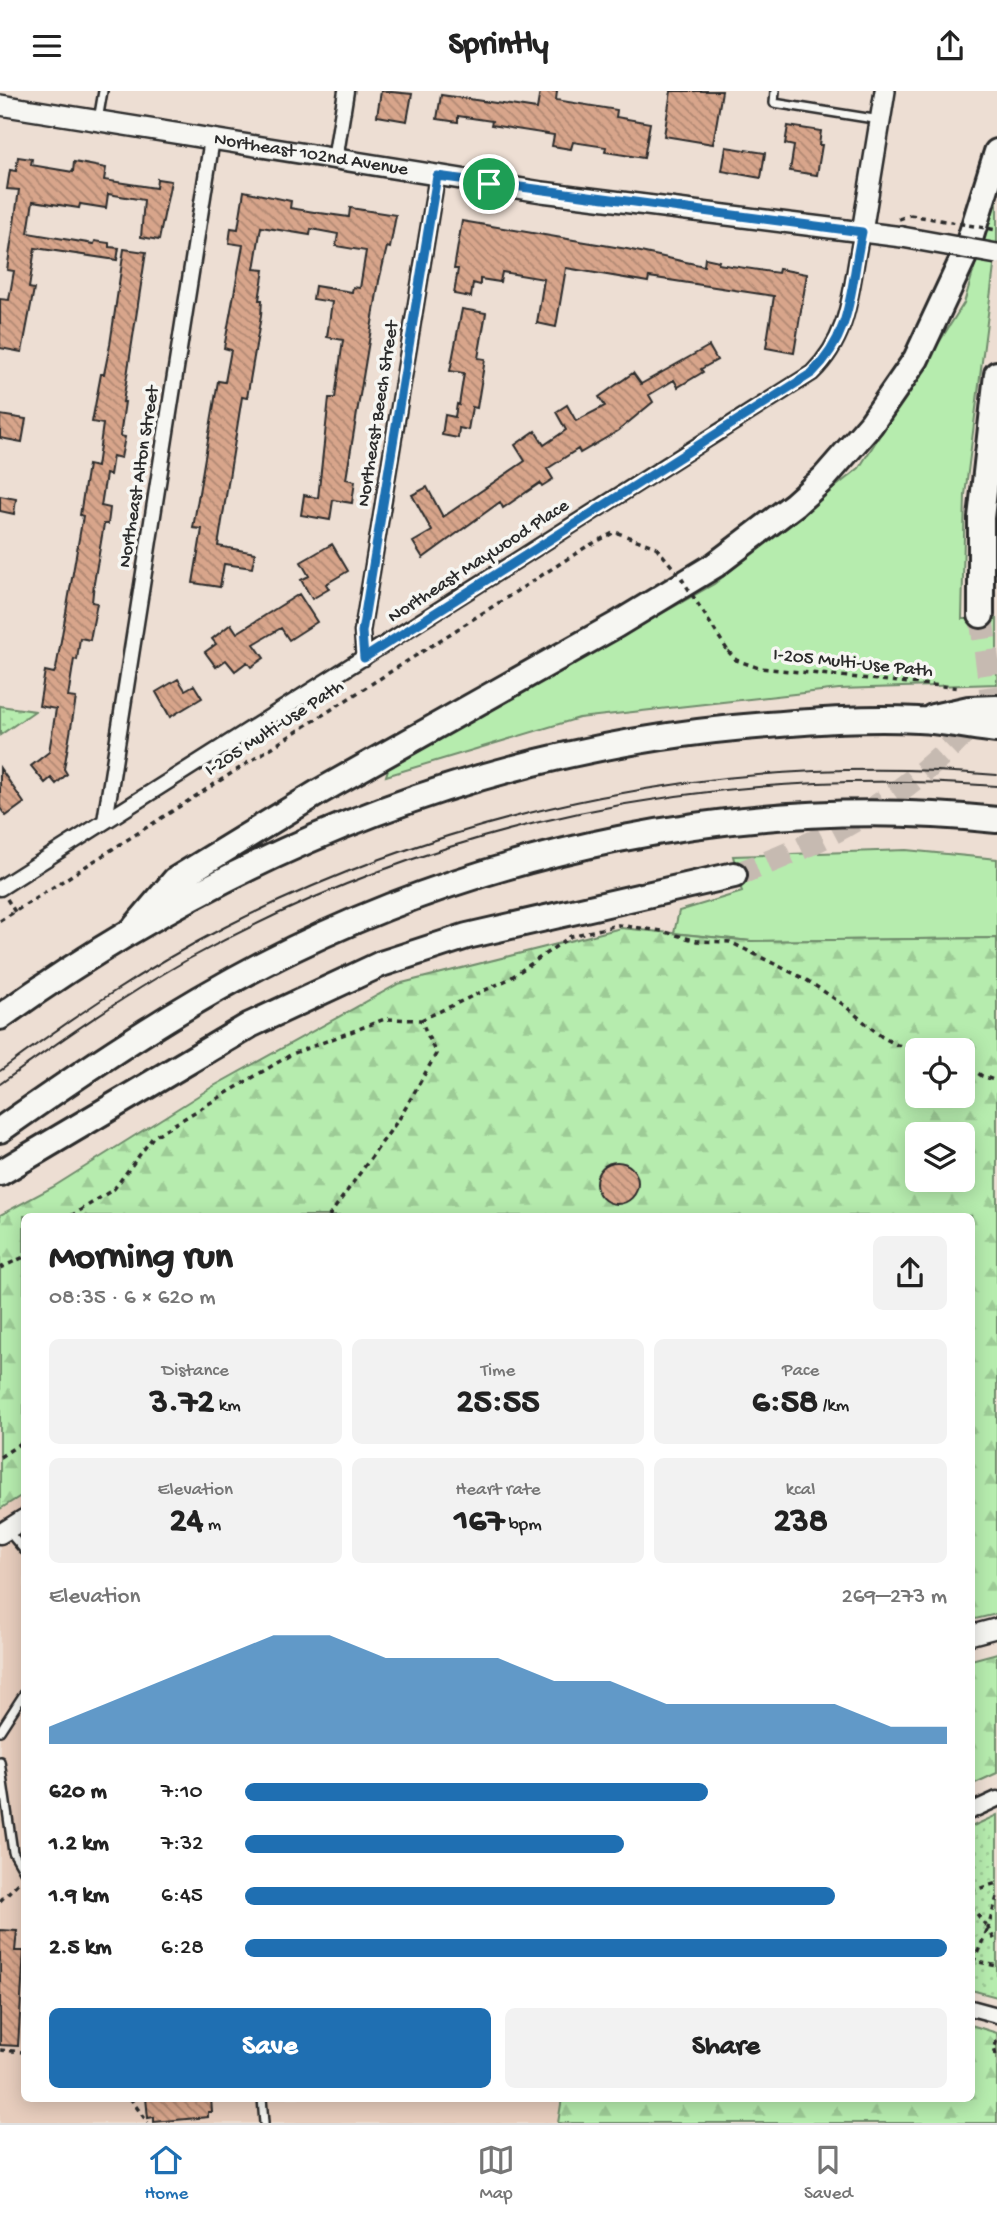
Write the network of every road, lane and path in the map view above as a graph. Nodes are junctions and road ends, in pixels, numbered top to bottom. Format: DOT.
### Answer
graph roads {
  1 [pos="103,91"];
  2 [pos="346,91"];
  3 [pos="775,91"];
  4 [pos="885,91"];
  5 [pos="0,105"];
  6 [pos="881,120"];
  7 [pos="98,121"];
  8 [pos="212,139"];
  9 [pos="997,152"];
  10 [pos="335,160"];
  11 [pos="437,176"];
  12 [pos="910,215"];
  13 [pos="997,230"];
  14 [pos="862,232"];
  15 [pos="997,254"];
  16 [pos="997,374"];
  17 [pos="981,615"];
  18 [pos="364,658"];
  19 [pos="964,688"];
  20 [pos="997,708"];
  21 [pos="918,720"];
  22 [pos="997,730"];
  23 [pos="997,820"];
  24 [pos="105,821"];
  25 [pos="734,875"];
  26 [pos="0,887"];
  27 [pos="0,921"];
  28 [pos="135,927"];
  29 [pos="0,1017"];
  30 [pos="421,1020"];
  31 [pos="905,1046"];
  32 [pos="975,1071"];
  33 [pos="997,1081"];
  34 [pos="0,1130"];
  35 [pos="0,1173"];
  36 [pos="76,1213"];
  37 [pos="331,1213"];
  38 [pos="21,1258"];
  39 [pos="0,1268"];
  40 [pos="21,1443"];
  41 [pos="0,1457"];
  42 [pos="21,1520"];
  43 [pos="3,1532"];
  44 [pos="21,1547"];
  45 [pos="997,1628"];
  46 [pos="975,1634"];
  47 [pos="21,1699"];
  48 [pos="0,1731"];
  49 [pos="0,1761"];
  50 [pos="997,1799"];
  51 [pos="975,1809"];
  52 [pos="21,1866"];
  53 [pos="21,1881"];
  54 [pos="997,1883"];
  55 [pos="975,1890"];
  56 [pos="997,1897"];
  57 [pos="0,1901"];
  58 [pos="975,1911"];
  59 [pos="988,1928"];
  60 [pos="997,1944"];
  61 [pos="975,1955"];
  62 [pos="975,1960"];
  63 [pos="997,1966"];
  64 [pos="975,2009"];
  65 [pos="997,2015"];
  66 [pos="997,2041"];
  67 [pos="0,2050"];
  68 [pos="21,2052"];
  69 [pos="997,2059"];
  70 [pos="133,2102"];
  71 [pos="261,2102"];
  72 [pos="148,2123"];
  73 [pos="264,2123"];
  1 -- 7 [label="lane"];
  2 -- 10 [label="street"];
  3 -- 6 [label="lane"];
  4 -- 6 [label="main road"];
  5 -- 7 [label="main road, Northeast 102nd Avenue"];
  6 -- 14 [label="main road"];
  7 -- 8 [label="main road, Northeast 102nd Avenue"];
  8 -- 10 [label="main road, Northeast 102nd Avenue"];
  8 -- 24 [label="street, Northeast Alton Street"];
  9 -- 28 [label="highway"];
  10 -- 11 [label="main road, Northeast 102nd Avenue"];
  11 -- 14 [label="main road, Northeast 102nd Avenue"];
  11 -- 18 [label="street, Northeast Beech Street"];
  12 -- 13 [label="path, bridge"];
  14 -- 15 [label="main road, Northeast 102nd Avenue, bridge"];
  14 -- 18 [label="street, Northeast Maywood Place"];
  16 -- 17 [label="highway"];
  18 -- 24 [label="street, Northeast Maywood Place"];
  19 -- 27 [label="path, I-205 Multi-Use Path, bridge"];
  20 -- 21 [label="highway"];
  21 -- 22 [label="highway"];
  21 -- 28 [label="highway"];
  23 -- 34 [label="highway"];
  24 -- 26 [label="street, Northeast Maywood Place"];
  25 -- 35 [label="highway"];
  28 -- 29 [label="highway"];
  30 -- 31 [label="path"];
  30 -- 36 [label="path"];
  30 -- 37 [label="path"];
  32 -- 33 [label="path"];
  38 -- 39 [label="path"];
  40 -- 41 [label="path"];
  42 -- 43 [label="street"];
  43 -- 44 [label="lane"];
  45 -- 46 [label="street"];
  47 -- 48 [label="lane"];
  49 -- 52 [label="lane"];
  50 -- 51 [label="street"];
  53 -- 57 [label="path"];
  54 -- 55 [label="path"];
  56 -- 59 [label="path"];
  58 -- 59 [label="path"];
  59 -- 60 [label="path"];
  59 -- 61 [label="path"];
  62 -- 63 [label="path"];
  64 -- 65 [label="street"];
  66 -- 69 [label="path"];
  67 -- 68 [label="path"];
  70 -- 72 [label="path"];
  71 -- 73 [label="lane"];
}
